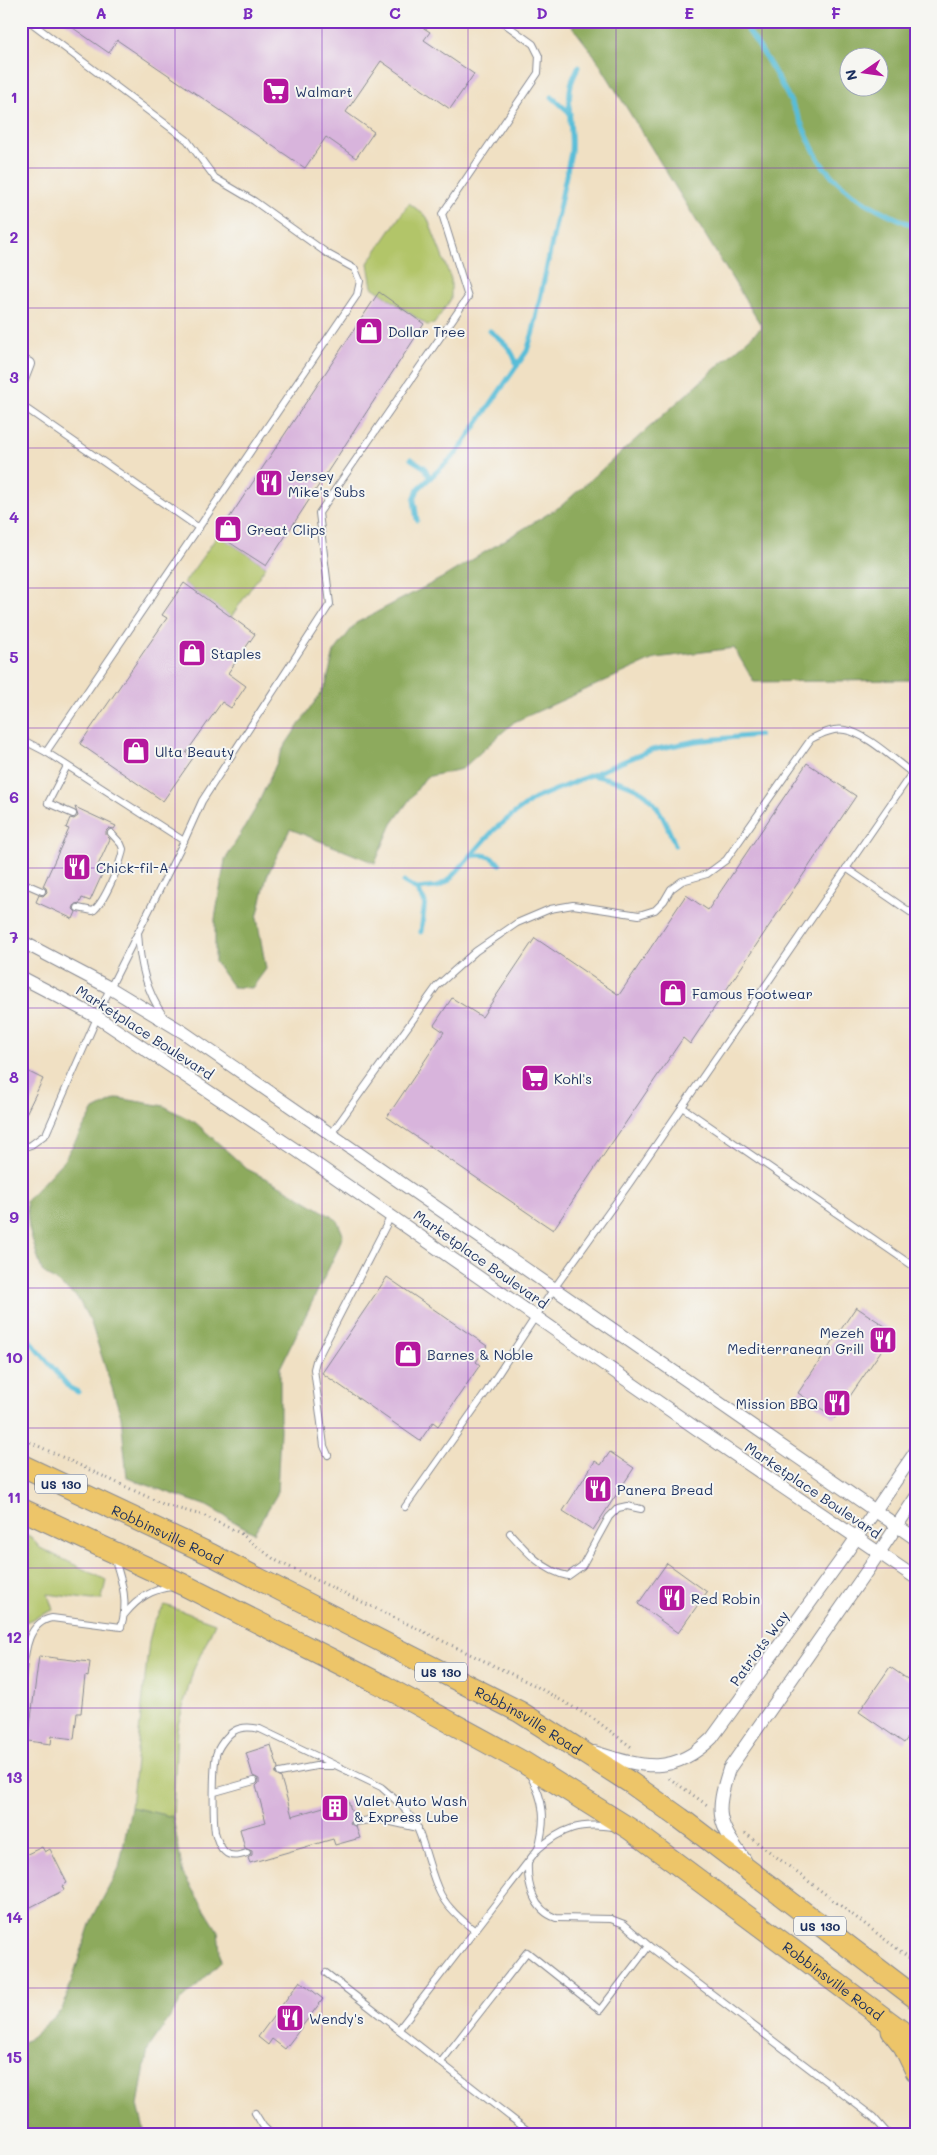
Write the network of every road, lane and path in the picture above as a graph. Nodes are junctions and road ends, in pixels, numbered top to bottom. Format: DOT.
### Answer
graph roads {
  1 [pos="28,21"];
  2 [pos="500,21"];
  3 [pos="21,370"];
  4 [pos="21,382"];
  5 [pos="21,405"];
  6 [pos="199,528"];
  7 [pos="21,739"];
  8 [pos="46,752"];
  9 [pos="67,766"];
  10 [pos="914,770"];
  11 [pos="73,814"];
  12 [pos="111,833"];
  13 [pos="184,841"];
  14 [pos="846,868"];
  15 [pos="21,882"];
  16 [pos="42,891"];
  17 [pos="78,908"];
  18 [pos="916,916"];
  19 [pos="138,931"];
  20 [pos="21,941"];
  21 [pos="21,977"];
  22 [pos="110,988"];
  23 [pos="97,1016"];
  24 [pos="170,1025"];
  25 [pos="682,1107"];
  26 [pos="332,1134"];
  27 [pos="21,1148"];
  28 [pos="392,1215"];
  29 [pos="916,1268"];
  30 [pos="553,1290"];
  31 [pos="535,1316"];
  32 [pos="21,1438"];
  33 [pos="916,1451"];
  34 [pos="328,1455"];
  35 [pos="21,1465"];
  36 [pos="916,1497"];
  37 [pos="405,1507"];
  38 [pos="21,1509"];
  39 [pos="641,1509"];
  40 [pos="874,1511"];
  41 [pos="896,1526"];
  42 [pos="510,1533"];
  43 [pos="856,1538"];
  44 [pos="916,1539"];
  45 [pos="112,1552"];
  46 [pos="878,1553"];
  47 [pos="916,1578"];
  48 [pos="184,1585"];
  49 [pos="125,1614"];
  50 [pos="21,1687"];
  51 [pos="572,1746"];
  52 [pos="639,1753"];
  53 [pos="523,1762"];
  54 [pos="334,1766"];
  55 [pos="280,1773"];
  56 [pos="665,1775"];
  57 [pos="254,1781"];
  58 [pos="215,1792"];
  59 [pos="707,1805"];
  60 [pos="355,1822"];
  61 [pos="418,1828"];
  62 [pos="738,1828"];
  63 [pos="630,1829"];
  64 [pos="538,1850"];
  65 [pos="247,1853"];
  66 [pos="528,1863"];
  67 [pos="758,1878"];
  68 [pos="475,1931"];
  69 [pos="649,1946"];
  70 [pos="916,1963"];
  71 [pos="326,1973"];
  72 [pos="916,1998"];
  73 [pos="876,2012"];
  74 [pos="399,2029"];
  75 [pos="916,2042"];
  76 [pos="441,2062"];
  77 [pos="916,2071"];
  78 [pos="255,2113"];
  79 [pos="271,2134"];
  80 [pos="532,2134"];
  81 [pos="888,2134"];
  1 -- 6 [label="lane"];
  2 -- 13 [label="lane"];
  3 -- 4 [label="street"];
  5 -- 6 [label="lane"];
  6 -- 8 [label="lane"];
  7 -- 8 [label="lane"];
  8 -- 9 [label="lane"];
  9 -- 11 [label="lane"];
  9 -- 13 [label="lane"];
  10 -- 14 [label="lane"];
  10 -- 26 [label="lane"];
  12 -- 17 [label="lane"];
  13 -- 19 [label="lane"];
  14 -- 18 [label="lane"];
  14 -- 25 [label="lane"];
  15 -- 16 [label="lane"];
  19 -- 22 [label="lane"];
  19 -- 24 [label="lane"];
  20 -- 22 [label="street, Marketplace Boulevard"];
  21 -- 23 [label="street, Marketplace Boulevard"];
  22 -- 23 [label="lane"];
  22 -- 24 [label="street, Marketplace Boulevard"];
  23 -- 27 [label="lane"];
  23 -- 28 [label="street, Marketplace Boulevard"];
  24 -- 26 [label="street, Marketplace Boulevard"];
  25 -- 29 [label="lane"];
  25 -- 30 [label="lane"];
  26 -- 30 [label="street, Marketplace Boulevard"];
  28 -- 31 [label="street, Marketplace Boulevard"];
  28 -- 34 [label="lane"];
  30 -- 31 [label="lane"];
  30 -- 40 [label="street, Marketplace Boulevard"];
  31 -- 37 [label="lane"];
  31 -- 43 [label="street, Marketplace Boulevard"];
  32 -- 52 [label="path"];
  33 -- 40 [label="street, Patriots Way"];
  35 -- 51 [label="highway, Robbinsville Road / US 130"];
  36 -- 41 [label="street"];
  38 -- 45 [label="highway, Robbinsville Road / US 130"];
  39 -- 42 [label="lane"];
  40 -- 41 [label="street, Marketplace Boulevard"];
  40 -- 43 [label="street, Patriots Way"];
  41 -- 44 [label="street, Marketplace Boulevard"];
  41 -- 46 [label="street"];
  43 -- 46 [label="street, Marketplace Boulevard"];
  43 -- 51 [label="street, Patriots Way"];
  45 -- 48 [label="highway, Robbinsville Road / US 130"];
  45 -- 49 [label="lane"];
  46 -- 47 [label="street, Marketplace Boulevard"];
  46 -- 67 [label="street"];
  48 -- 49 [label="lane"];
  48 -- 53 [label="highway, Robbinsville Road / US 130"];
  49 -- 50 [label="lane"];
  51 -- 67 [label="highway, Robbinsville Road / US 130"];
  53 -- 63 [label="highway, Robbinsville Road / US 130"];
  53 -- 64 [label="lane"];
  54 -- 55 [label="lane"];
  54 -- 58 [label="lane"];
  54 -- 61 [label="lane"];
  56 -- 59 [label="path"];
  57 -- 58 [label="lane"];
  58 -- 65 [label="lane"];
  60 -- 61 [label="lane"];
  61 -- 68 [label="lane"];
  62 -- 70 [label="path"];
  63 -- 64 [label="lane"];
  63 -- 73 [label="highway, Robbinsville Road / US 130"];
  64 -- 66 [label="lane"];
  66 -- 68 [label="lane"];
  66 -- 69 [label="lane"];
  67 -- 72 [label="highway, Robbinsville Road / US 130"];
  68 -- 74 [label="lane"];
  69 -- 76 [label="lane"];
  69 -- 81 [label="lane"];
  71 -- 74 [label="lane"];
  73 -- 75 [label="highway, Robbinsville Road / US 130"];
  73 -- 77 [label="highway"];
  74 -- 76 [label="lane"];
  76 -- 80 [label="lane"];
  78 -- 79 [label="lane"];
}
